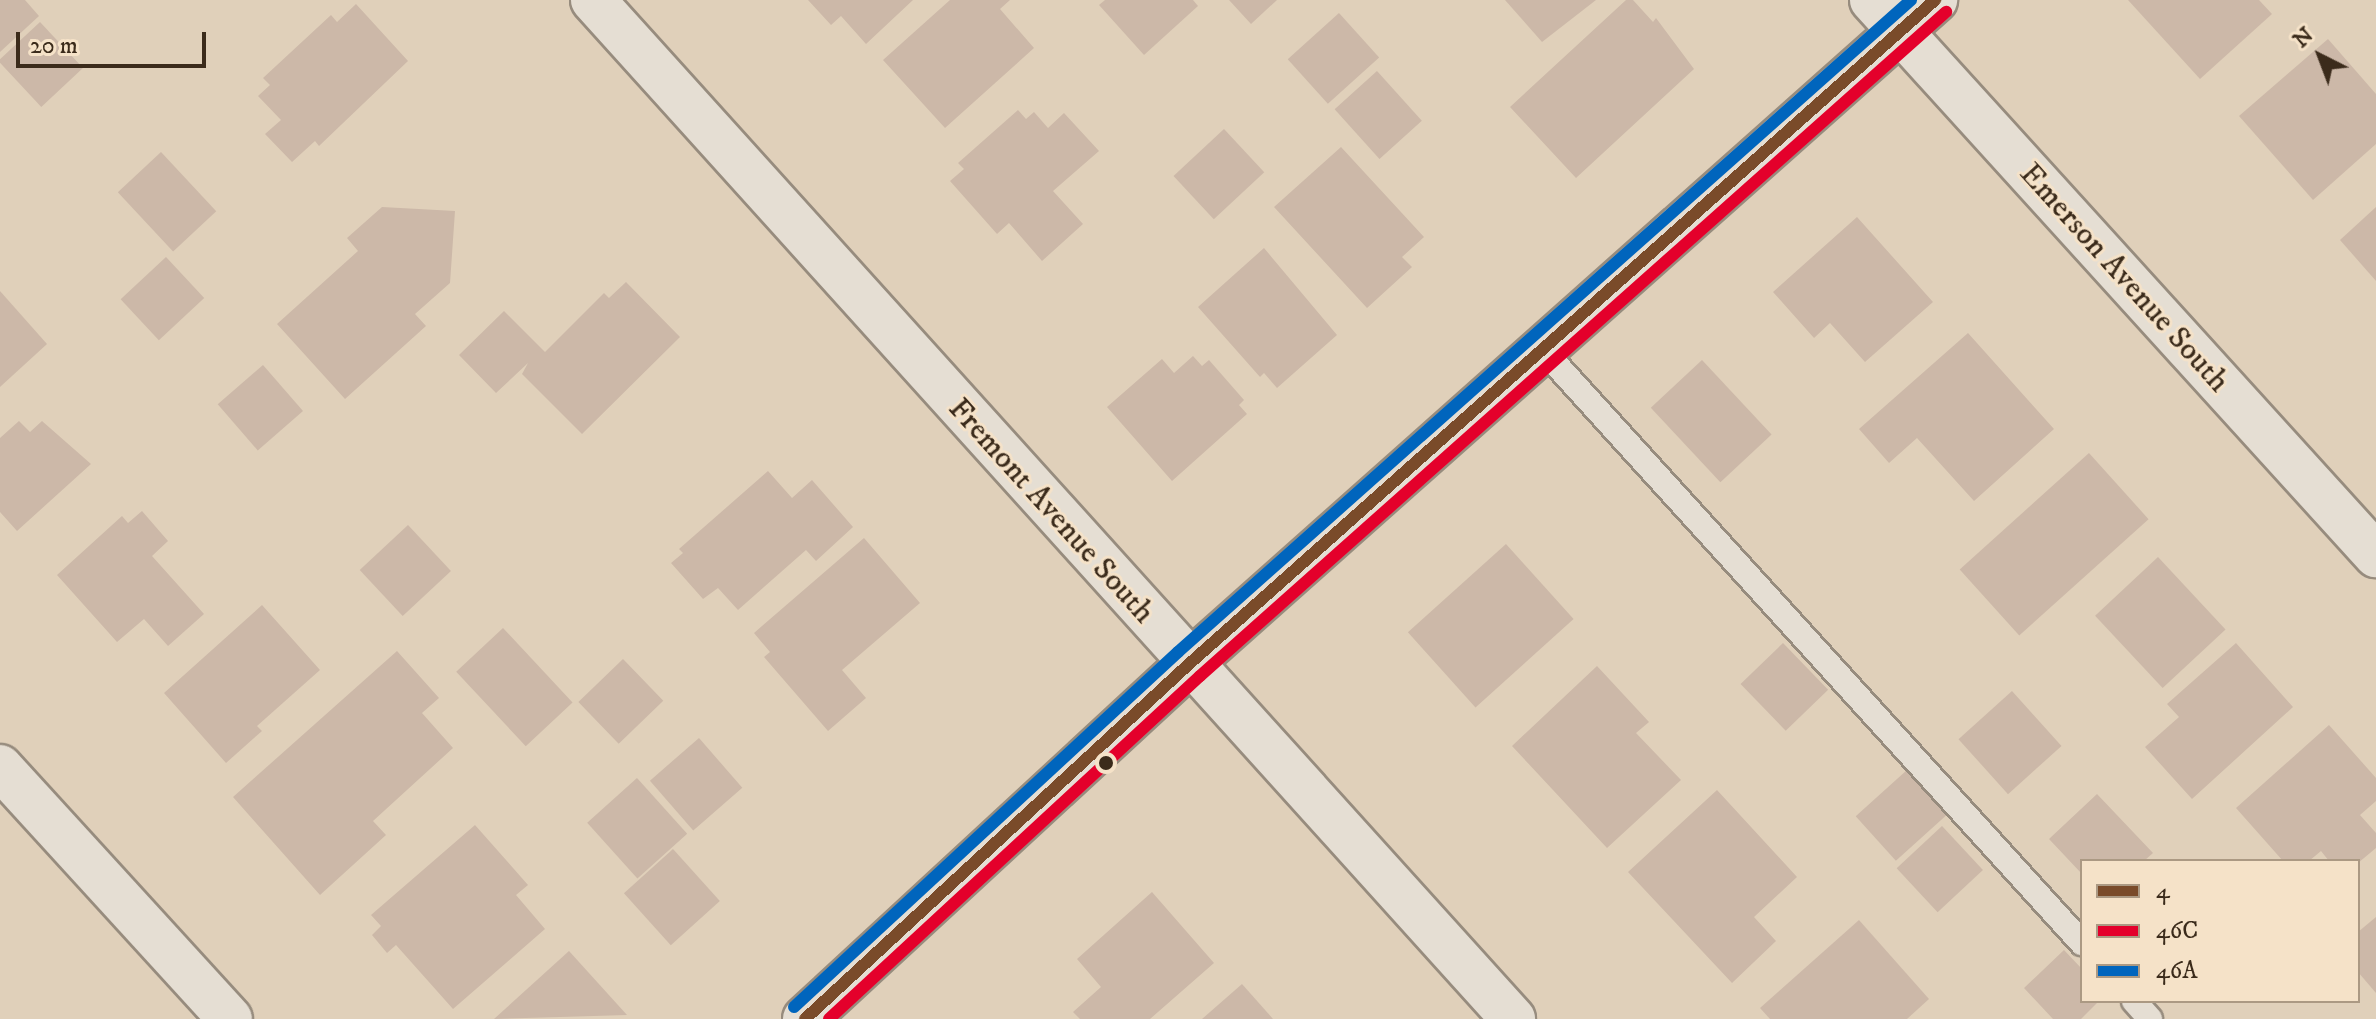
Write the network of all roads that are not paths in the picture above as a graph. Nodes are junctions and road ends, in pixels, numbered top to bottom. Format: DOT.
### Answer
graph roads {
  1 [pos="593,0"];
  2 [pos="1935,0"];
  3 [pos="1885,15"];
  4 [pos="1542,349"];
  5 [pos="2376,555"];
  6 [pos="1189,664"];
  7 [pos="0,767"];
  8 [pos="2080,941"];
  9 [pos="2136,1003"];
  10 [pos="230,1019"];
  11 [pos="805,1019"];
  12 [pos="1513,1019"];
  13 [pos="2150,1019"];
  1 -- 6 [label="street, Fremont Avenue South"];
  2 -- 3 [label="street"];
  3 -- 4 [label="street"];
  3 -- 5 [label="street, Emerson Avenue South"];
  4 -- 6 [label="street"];
  4 -- 8 [label="lane"];
  6 -- 11 [label="street"];
  6 -- 12 [label="street, Fremont Avenue South"];
  7 -- 10 [label="street"];
  9 -- 13 [label="lane"];
}
